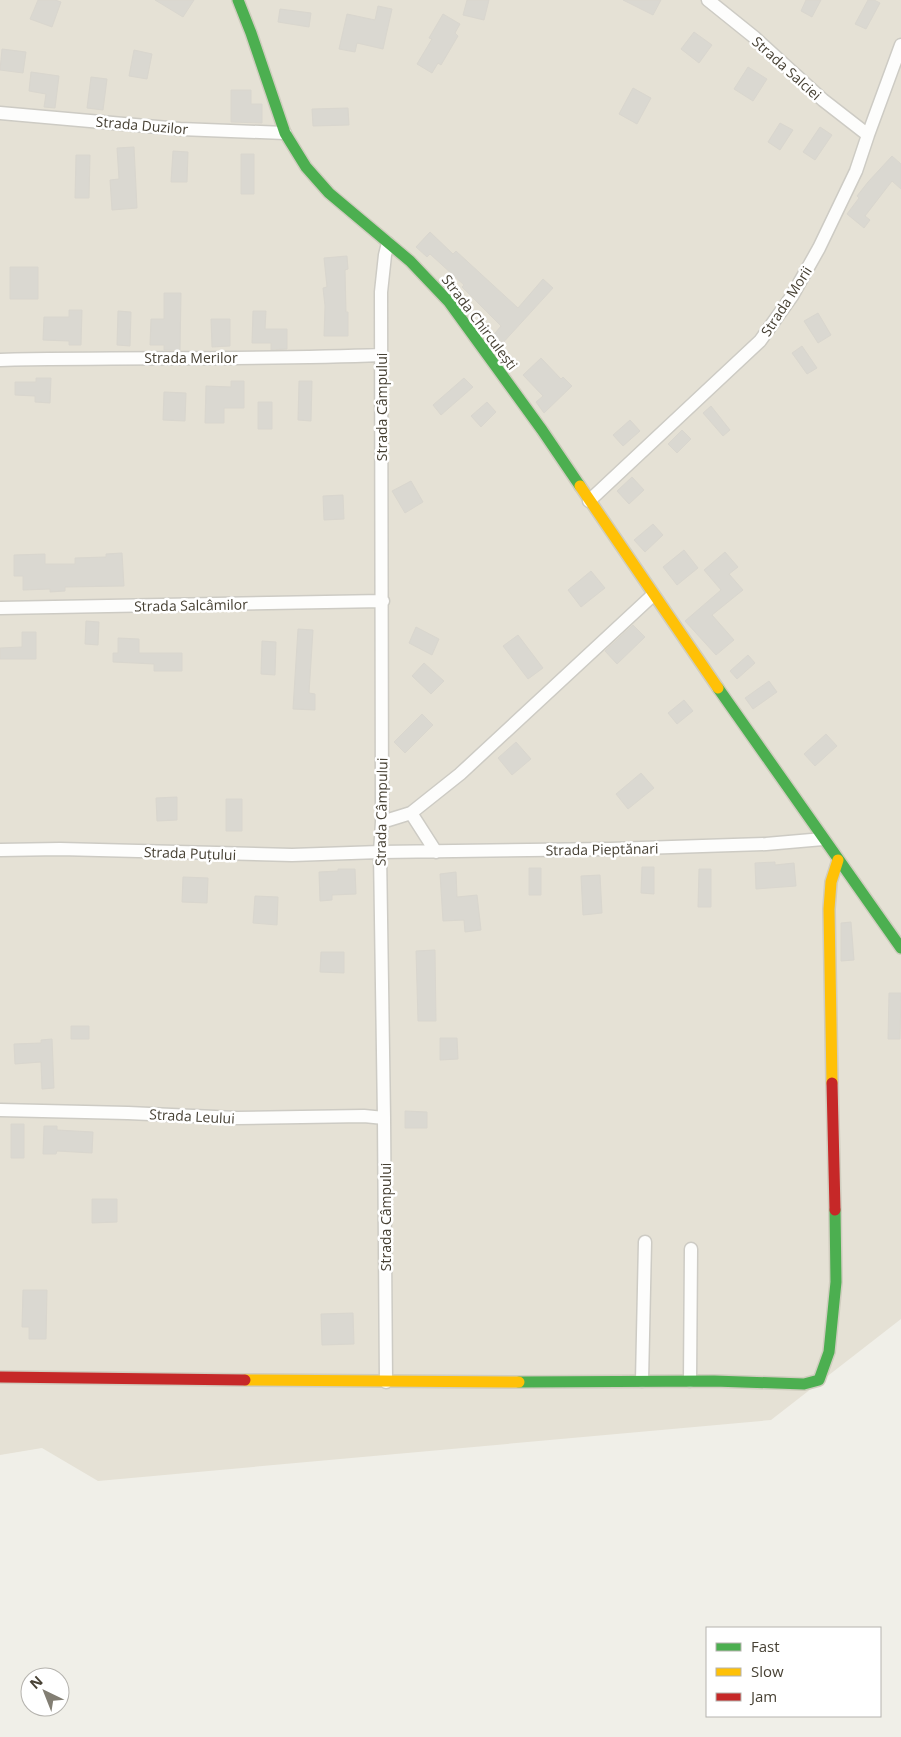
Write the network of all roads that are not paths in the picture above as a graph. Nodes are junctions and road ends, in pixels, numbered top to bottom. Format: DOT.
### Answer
graph roads {
  1 [pos="238,0"];
  2 [pos="708,0"];
  3 [pos="901,45"];
  4 [pos="0,113"];
  5 [pos="285,133"];
  6 [pos="868,135"];
  7 [pos="388,244"];
  8 [pos="381,355"];
  9 [pos="0,360"];
  10 [pos="589,500"];
  11 [pos="653,595"];
  12 [pos="382,601"];
  13 [pos="0,608"];
  14 [pos="410,813"];
  15 [pos="382,822"];
  16 [pos="823,839"];
  17 [pos="0,850"];
  18 [pos="380,852"];
  19 [pos="436,852"];
  20 [pos="838,860"];
  21 [pos="901,948"];
  22 [pos="0,1110"];
  23 [pos="384,1118"];
  24 [pos="645,1242"];
  25 [pos="691,1249"];
  26 [pos="0,1377"];
  27 [pos="642,1381"];
  28 [pos="690,1381"];
  29 [pos="386,1382"];
  1 -- 5 [label="street, Strada Chirculești"];
  2 -- 6 [label="street, Strada Salciei"];
  3 -- 6 [label="street, Strada Morii"];
  4 -- 5 [label="street, Strada Duzilor"];
  5 -- 7 [label="street, Strada Chirculești"];
  6 -- 10 [label="street, Strada Morii"];
  7 -- 8 [label="street, Strada Câmpului"];
  7 -- 10 [label="street, Strada Chirculești"];
  8 -- 9 [label="street, Strada Merilor"];
  8 -- 12 [label="street, Strada Câmpului"];
  10 -- 11 [label="street, Strada Chirculești"];
  11 -- 14 [label="street"];
  11 -- 16 [label="street, Strada Chirculești"];
  12 -- 13 [label="street, Strada Salcâmilor"];
  12 -- 15 [label="street, Strada Câmpului"];
  14 -- 15 [label="street"];
  14 -- 19 [label="street"];
  15 -- 18 [label="street, Strada Câmpului"];
  16 -- 19 [label="street, Strada Pieptănari"];
  16 -- 20 [label="street"];
  17 -- 18 [label="street, Strada Puțului"];
  18 -- 19 [label="street, Strada Pieptănari"];
  18 -- 23 [label="street, Strada Câmpului"];
  20 -- 21 [label="street"];
  20 -- 28 [label="street"];
  22 -- 23 [label="street, Strada Leului"];
  23 -- 29 [label="street, Strada Câmpului"];
  24 -- 27 [label="street"];
  25 -- 28 [label="street"];
  26 -- 29 [label="street"];
  27 -- 28 [label="street"];
  27 -- 29 [label="street"];
}
